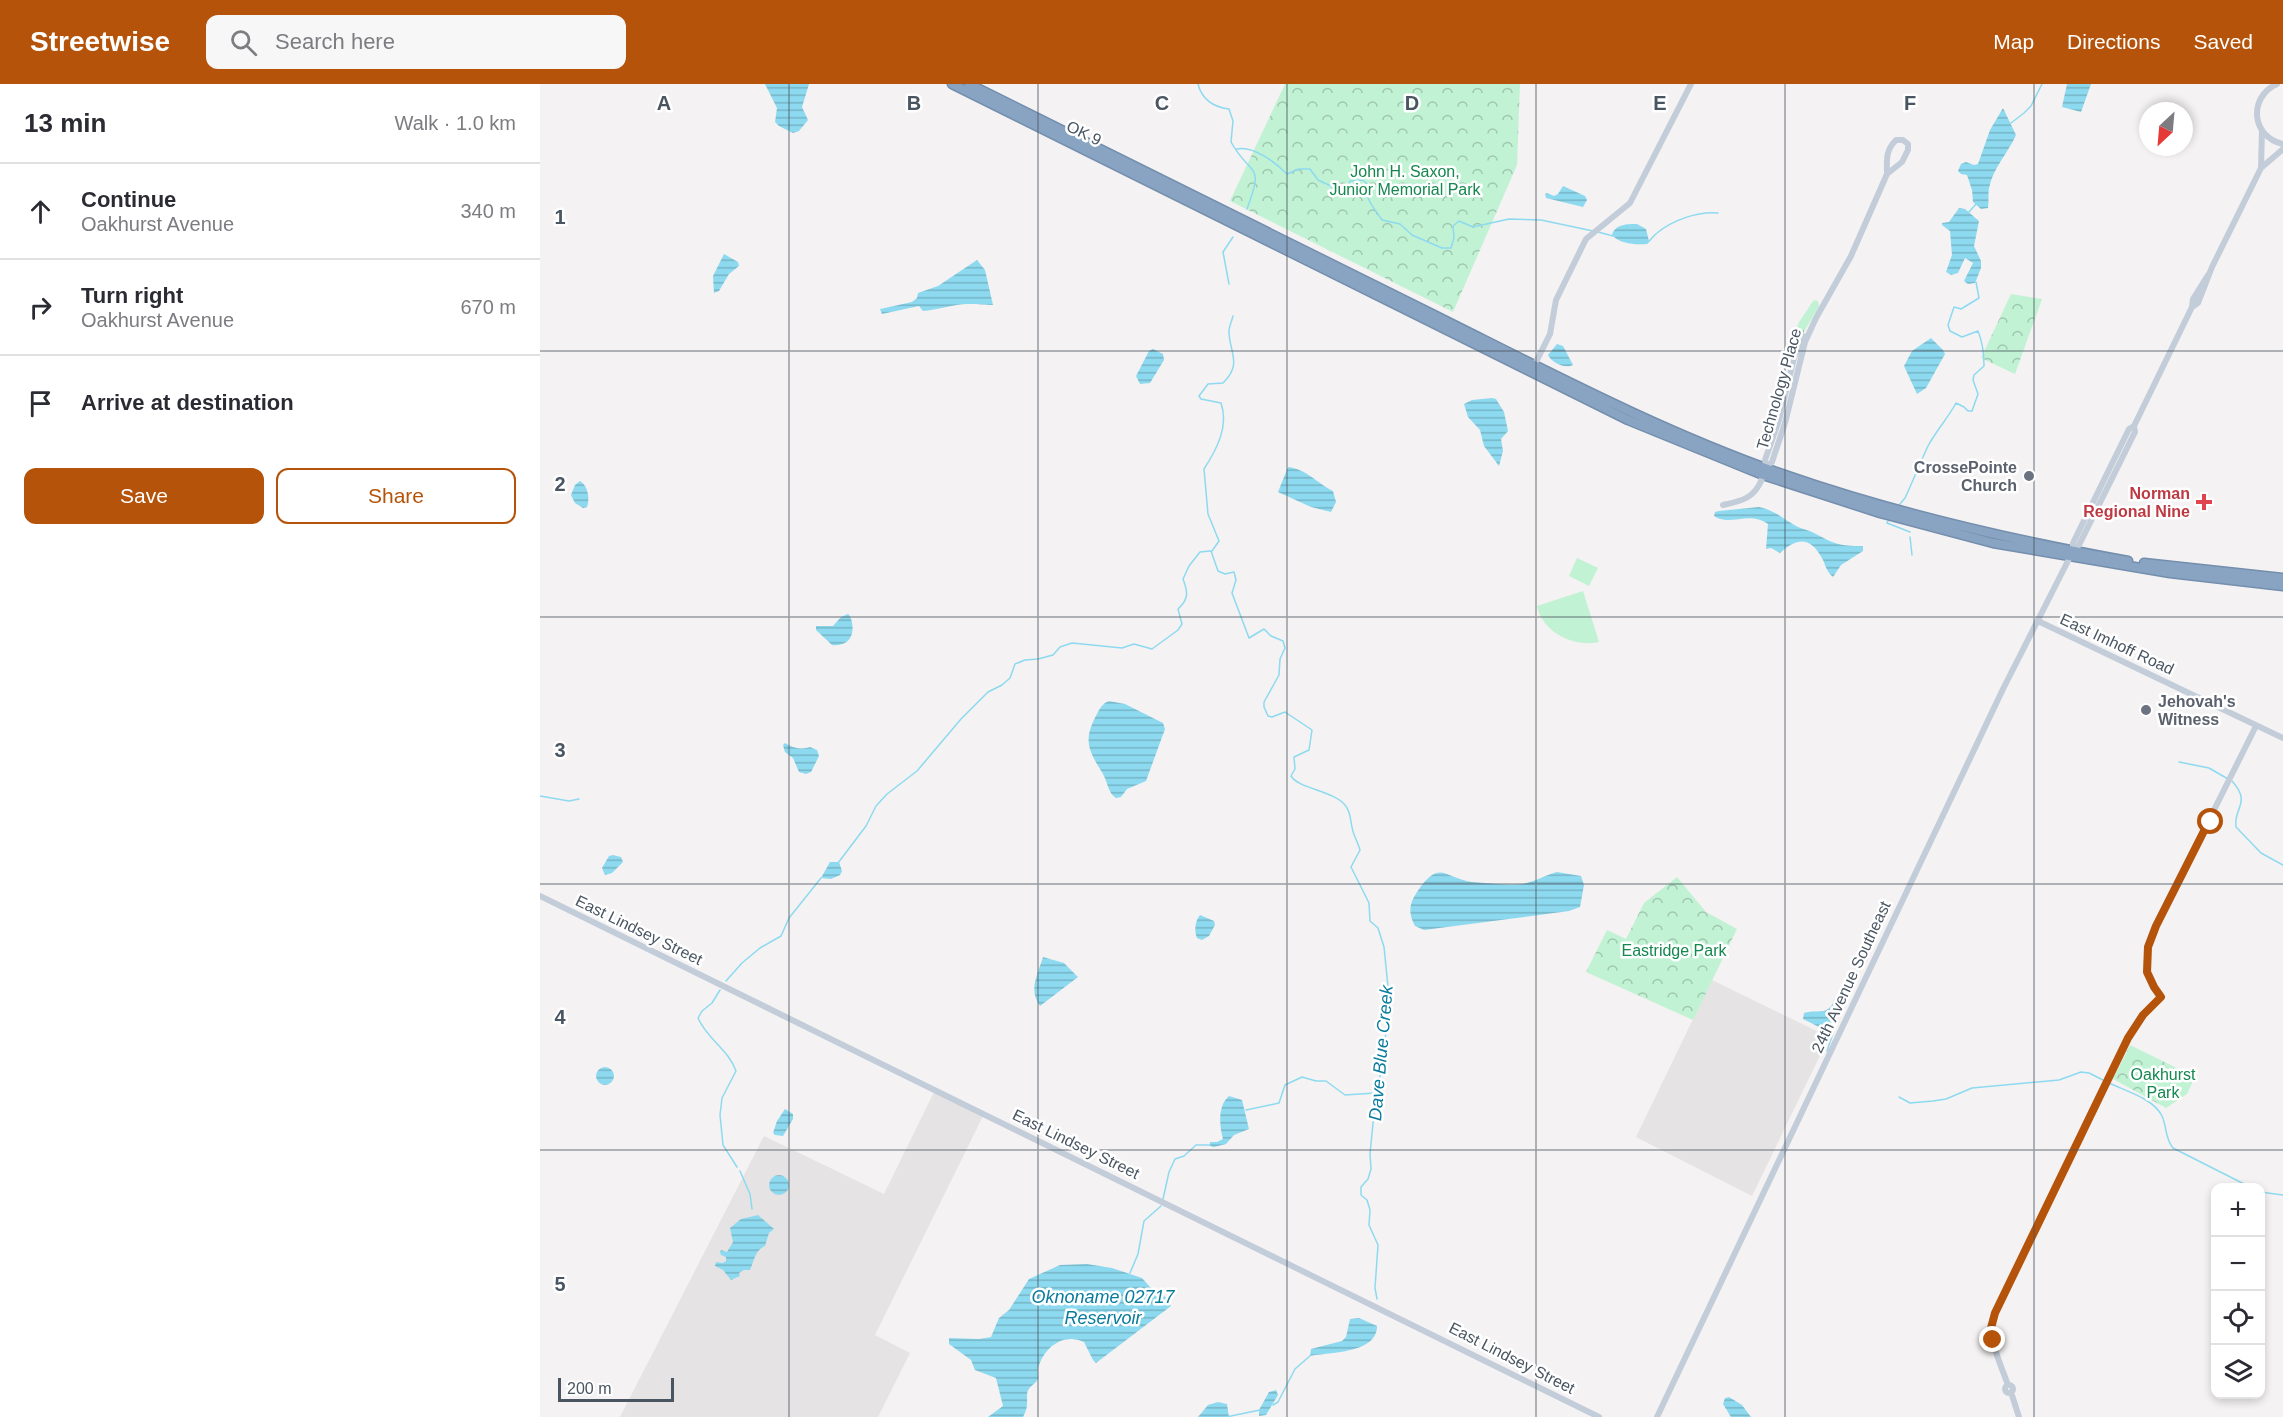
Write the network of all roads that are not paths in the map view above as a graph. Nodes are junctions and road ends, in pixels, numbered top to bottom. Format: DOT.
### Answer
graph roads {
  1 [pos="952,84"];
  2 [pos="969,84"];
  3 [pos="1691,84"];
  4 [pos="2277,84"];
  5 [pos="2262,130"];
  6 [pos="2283,144"];
  7 [pos="2283,149"];
  8 [pos="2261,168"];
  9 [pos="1887,174"];
  10 [pos="1204,205"];
  11 [pos="1533,368"];
  12 [pos="1765,470"];
  13 [pos="1723,505"];
  14 [pos="2072,553"];
  15 [pos="2283,578"];
  16 [pos="2283,586"];
  17 [pos="2038,621"];
  18 [pos="2256,726"];
  19 [pos="2283,738"];
  20 [pos="540,896"];
  21 [pos="1599,1417"];
  22 [pos="1657,1417"];
  23 [pos="2019,1417"];
  1 -- 10 [label="highway, OK 9 / OK 9"];
  2 -- 10 [label="highway, OK 9 / OK 9"];
  3 -- 11 [label="street"];
  4 -- 5 [label="street, 24th Avenue Southeast"];
  5 -- 6 [label="street"];
  5 -- 8 [label="street, 24th Avenue Southeast"];
  7 -- 8 [label="street, 24th Avenue Southeast"];
  8 -- 14 [label="street, 24th Avenue Southeast"];
  9 -- 9 [label="street, Technology Place"];
  9 -- 12 [label="street, Technology Place"];
  10 -- 11 [label="highway, OK 9"];
  11 -- 12 [label="highway, OK 9"];
  12 -- 13 [label="street, Technology Place"];
  12 -- 14 [label="highway, OK 9"];
  14 -- 15 [label="highway, OK 9"];
  14 -- 16 [label="highway, OK 9"];
  14 -- 17 [label="street, 24th Avenue Southeast"];
  17 -- 18 [label="street, East Imhoff Road"];
  17 -- 22 [label="street, 24th Avenue Southeast"];
  18 -- 19 [label="street, East Imhoff Road"];
  18 -- 23 [label="street"];
  20 -- 21 [label="street, East Lindsey Street"];
}
